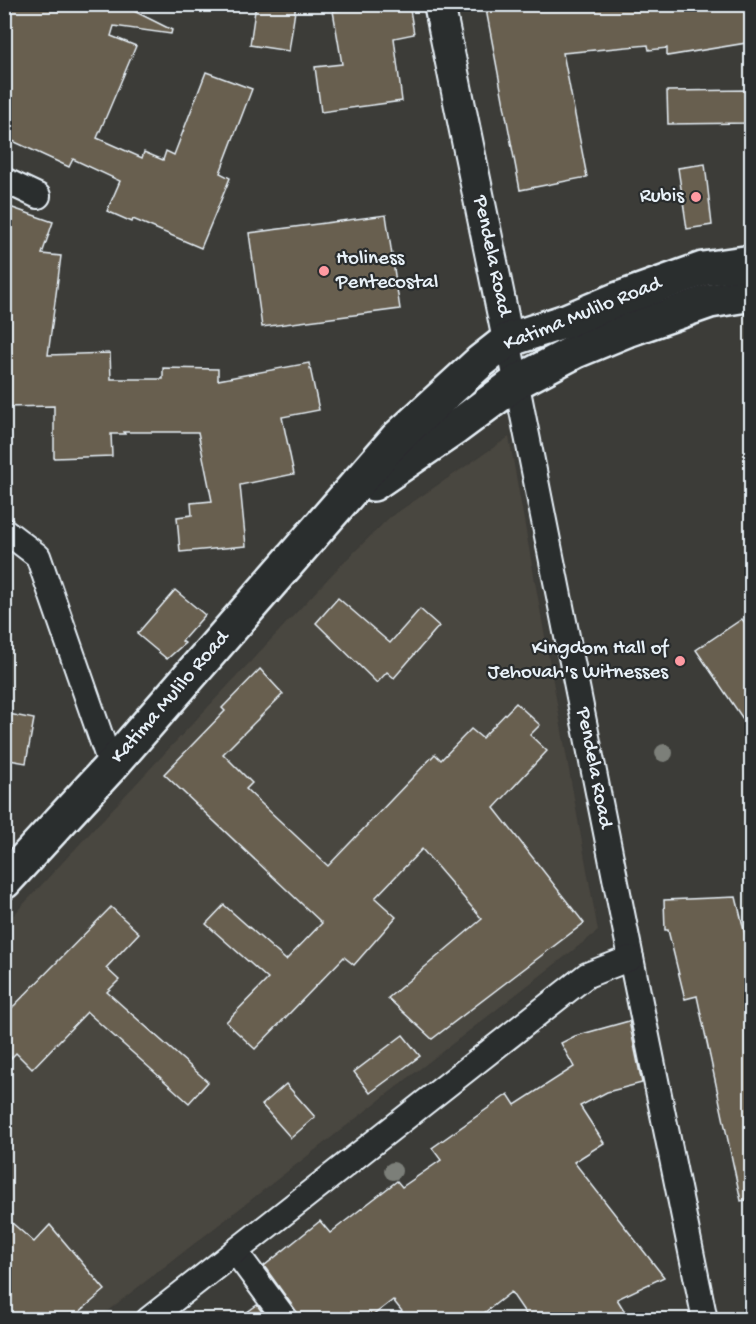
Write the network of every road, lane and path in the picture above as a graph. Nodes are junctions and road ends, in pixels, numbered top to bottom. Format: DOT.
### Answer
graph roads {
  1 [pos="439,4"];
  2 [pos="4,180"];
  3 [pos="38,196"];
  4 [pos="752,262"];
  5 [pos="752,294"];
  6 [pos="508,340"];
  7 [pos="517,382"];
  8 [pos="334,510"];
  9 [pos="4,530"];
  10 [pos="111,766"];
  11 [pos="4,882"];
  12 [pos="631,958"];
  13 [pos="235,1251"];
  14 [pos="148,1320"];
  15 [pos="286,1320"];
  16 [pos="705,1320"];
  1 -- 6 [label="street, Pendela Road"];
  2 -- 3 [label="street"];
  4 -- 6 [label="main road, Katima Mulilo Road"];
  5 -- 7 [label="main road, Katima Mulilo Road"];
  6 -- 7 [label="street, Pendela Road"];
  6 -- 8 [label="main road, Katima Mulilo Road"];
  7 -- 8 [label="main road, Katima Mulilo Road"];
  7 -- 12 [label="street, Pendela Road"];
  8 -- 10 [label="main road, Katima Mulilo Road"];
  9 -- 10 [label="street"];
  10 -- 11 [label="main road, Katima Mulilo Road"];
  12 -- 13 [label="street"];
  12 -- 16 [label="street, Pendela Road"];
  13 -- 14 [label="street"];
  13 -- 15 [label="street"];
}
